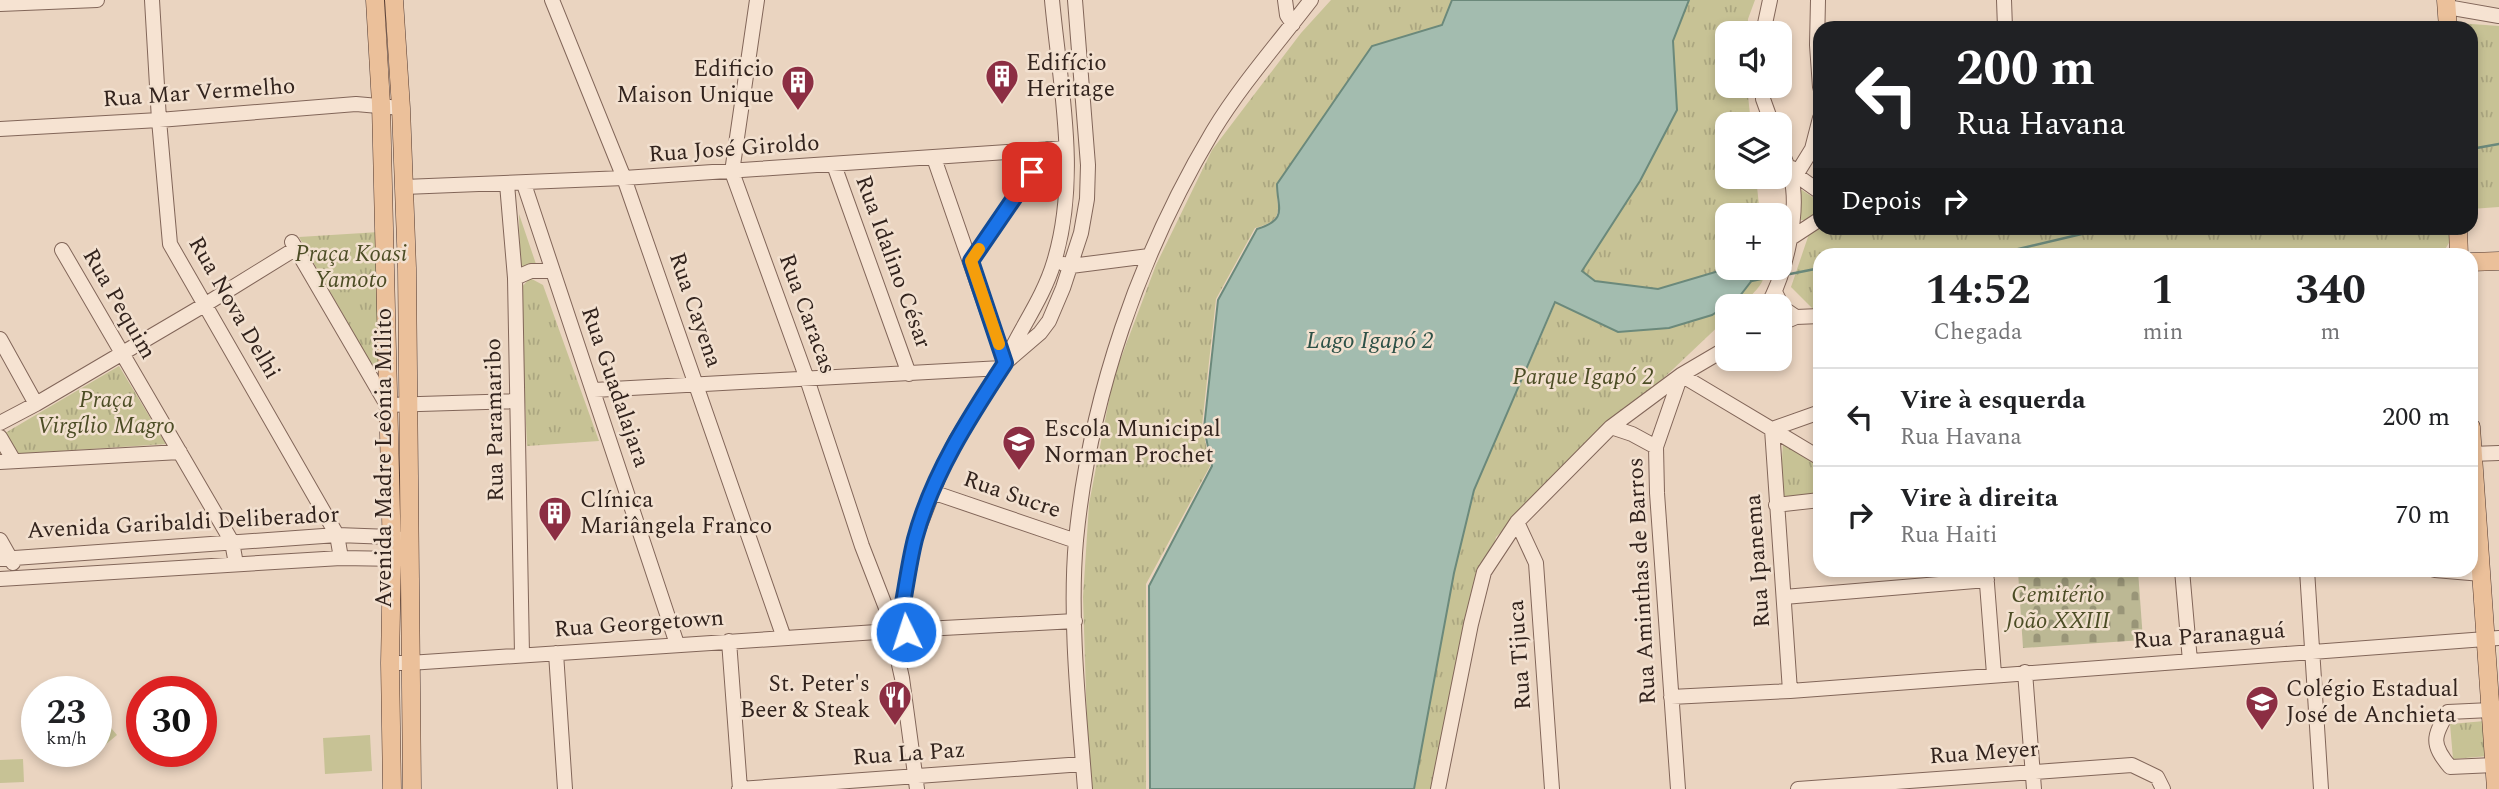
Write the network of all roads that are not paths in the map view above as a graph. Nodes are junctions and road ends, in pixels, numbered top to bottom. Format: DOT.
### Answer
graph roads {
  1 [pos="97,0"];
  2 [pos="152,0"];
  3 [pos="376,0"];
  4 [pos="394,0"];
  5 [pos="552,0"];
  6 [pos="1052,0"];
  7 [pos="1075,0"];
  8 [pos="1285,0"];
  9 [pos="1311,0"];
  10 [pos="1770,0"];
  11 [pos="1818,0"];
  12 [pos="2004,0"];
  13 [pos="754,3"];
  14 [pos="0,4"];
  15 [pos="2447,4"];
  16 [pos="2499,16"];
  17 [pos="1766,21"];
  18 [pos="1818,21"];
  19 [pos="2005,21"];
  20 [pos="1293,24"];
  21 [pos="381,104"];
  22 [pos="401,108"];
  23 [pos="159,120"];
  24 [pos="0,129"];
  25 [pos="1813,145"];
  26 [pos="1066,148"];
  27 [pos="1047,149"];
  28 [pos="934,158"];
  29 [pos="834,165"];
  30 [pos="1792,168"];
  31 [pos="732,172"];
  32 [pos="1796,175"];
  33 [pos="624,178"];
  34 [pos="507,184"];
  35 [pos="524,184"];
  36 [pos="404,187"];
  37 [pos="1813,187"];
  38 [pos="1813,225"];
  39 [pos="1792,242"];
  40 [pos="62,250"];
  41 [pos="1149,256"];
  42 [pos="971,261"];
  43 [pos="2499,261"];
  44 [pos="1054,262"];
  45 [pos="2478,262"];
  46 [pos="1071,265"];
  47 [pos="551,271"];
  48 [pos="515,278"];
  49 [pos="1779,280"];
  50 [pos="1776,291"];
  51 [pos="1774,294"];
  52 [pos="206,304"];
  53 [pos="1813,316"];
  54 [pos="1796,317"];
  55 [pos="1792,319"];
  56 [pos="0,339"];
  57 [pos="121,353"];
  58 [pos="1715,355"];
  59 [pos="1003,365"];
  60 [pos="909,374"];
  61 [pos="1681,375"];
  62 [pos="807,379"];
  63 [pos="697,385"];
  64 [pos="594,390"];
  65 [pos="517,401"];
  66 [pos="36,404"];
  67 [pos="387,405"];
  68 [pos="409,405"];
  69 [pos="1813,414"];
  70 [pos="0,423"];
  71 [pos="1612,427"];
  72 [pos="1772,429"];
  73 [pos="0,437"];
  74 [pos="1656,447"];
  75 [pos="180,452"];
  76 [pos="2499,453"];
  77 [pos="1813,454"];
  78 [pos="2478,454"];
  79 [pos="7,462"];
  80 [pos="932,492"];
  81 [pos="1813,501"];
  82 [pos="1776,505"];
  83 [pos="1517,522"];
  84 [pos="337,535"];
  85 [pos="391,537"];
  86 [pos="0,540"];
  87 [pos="411,541"];
  88 [pos="1076,541"];
  89 [pos="232,542"];
  90 [pos="2478,544"];
  91 [pos="4,558"];
  92 [pos="341,558"];
  93 [pos="392,558"];
  94 [pos="411,560"];
  95 [pos="236,564"];
  96 [pos="2478,574"];
  97 [pos="2482,574"];
  98 [pos="20,577"];
  99 [pos="1968,577"];
  100 [pos="1986,577"];
  101 [pos="2183,577"];
  102 [pos="2307,577"];
  103 [pos="0,579"];
  104 [pos="1784,597"];
  105 [pos="1074,621"];
  106 [pos="898,629"];
  107 [pos="784,638"];
  108 [pos="2493,639"];
  109 [pos="729,641"];
  110 [pos="677,645"];
  111 [pos="2312,652"];
  112 [pos="556,653"];
  113 [pos="522,654"];
  114 [pos="2190,661"];
  115 [pos="390,663"];
  116 [pos="410,663"];
  117 [pos="2025,672"];
  118 [pos="1994,674"];
  119 [pos="1790,691"];
  120 [pos="1671,697"];
  121 [pos="2491,710"];
  122 [pos="1083,764"];
  123 [pos="2494,765"];
  124 [pos="2033,772"];
  125 [pos="916,783"];
  126 [pos="392,789"];
  127 [pos="411,789"];
  128 [pos="565,789"];
  129 [pos="739,789"];
  130 [pos="1084,789"];
  131 [pos="1438,789"];
  132 [pos="1552,789"];
  133 [pos="1678,789"];
  134 [pos="1798,789"];
  135 [pos="2034,789"];
  136 [pos="2163,789"];
  137 [pos="2322,789"];
  138 [pos="2496,789"];
  1 -- 14 [label="street"];
  2 -- 23 [label="street, Rua Nova Delhi"];
  3 -- 21 [label="main road, Avenida Madre Leônia Milito"];
  4 -- 22 [label="main road, Avenida Madre Leônia Milito"];
  5 -- 33 [label="street, Rua Cayena"];
  6 -- 26 [label="street"];
  7 -- 46 [label="street"];
  8 -- 20 [label="street"];
  9 -- 20 [label="street"];
  10 -- 17 [label="street"];
  11 -- 18 [label="street"];
  12 -- 19 [label="street"];
  13 -- 31 [label="street, Rua Caracas"];
  15 -- 16 [label="street"];
  20 -- 41 [label="street"];
  21 -- 22 [label="street, Rua Mar Vermelho"];
  21 -- 23 [label="street, Rua Mar Vermelho"];
  21 -- 67 [label="main road, Avenida Madre Leônia Milito"];
  22 -- 36 [label="main road, Avenida Madre Leônia Milito"];
  23 -- 24 [label="street, Rua Mar Vermelho"];
  23 -- 52 [label="street, Rua Nova Delhi"];
  25 -- 32 [label="street"];
  26 -- 27 [label="street, Rua José Giroldo"];
  26 -- 44 [label="street"];
  27 -- 28 [label="street, Rua José Giroldo"];
  27 -- 42 [label="street"];
  28 -- 29 [label="street, Rua José Giroldo"];
  28 -- 42 [label="street"];
  29 -- 31 [label="street, Rua José Giroldo"];
  29 -- 60 [label="street, Rua Idalino César"];
  30 -- 32 [label="street"];
  31 -- 33 [label="street, Rua José Giroldo"];
  31 -- 62 [label="street, Rua Caracas"];
  32 -- 37 [label="street"];
  33 -- 35 [label="street, Rua José Giroldo"];
  33 -- 63 [label="street, Rua Cayena"];
  34 -- 35 [label="street, Rua José Giroldo"];
  34 -- 36 [label="street, Rua José Giroldo"];
  34 -- 48 [label="street, Rua Paramaribo"];
  35 -- 47 [label="street, Rua Guadalajara"];
  36 -- 68 [label="main road, Avenida Madre Leônia Milito"];
  38 -- 39 [label="street"];
  40 -- 57 [label="street, Rua Pequim"];
  41 -- 46 [label="street"];
  41 -- 88 [label="street"];
  42 -- 59 [label="street"];
  43 -- 45 [label="main road"];
  44 -- 46 [label="street"];
  44 -- 59 [label="street"];
  46 -- 59 [label="street"];
  47 -- 48 [label="street"];
  47 -- 64 [label="street, Rua Guadalajara"];
  48 -- 65 [label="street, Rua Paramaribo"];
  49 -- 50 [label="street"];
  50 -- 51 [label="street"];
  50 -- 54 [label="street"];
  52 -- 57 [label="street"];
  52 -- 67 [label="street"];
  52 -- 84 [label="street, Rua Nova Delhi"];
  53 -- 54 [label="street"];
  54 -- 55 [label="street"];
  56 -- 66 [label="street"];
  57 -- 66 [label="street"];
  57 -- 75 [label="street, Rua Pequim"];
  58 -- 61 [label="street"];
  59 -- 60 [label="street"];
  59 -- 80 [label="street"];
  60 -- 62 [label="street"];
  61 -- 71 [label="street"];
  61 -- 72 [label="street"];
  61 -- 74 [label="street, Rua Aminthas de Barros"];
  62 -- 63 [label="street"];
  62 -- 106 [label="street, Rua Caracas"];
  63 -- 64 [label="street"];
  63 -- 107 [label="street, Rua Cayena"];
  64 -- 110 [label="street, Rua Guadalajara"];
  65 -- 68 [label="street"];
  65 -- 113 [label="street, Rua Paramaribo"];
  66 -- 70 [label="street"];
  67 -- 68 [label="street"];
  67 -- 85 [label="main road, Avenida Madre Leônia Milito"];
  68 -- 87 [label="main road, Avenida Madre Leônia Milito"];
  69 -- 72 [label="street"];
  71 -- 74 [label="street"];
  71 -- 83 [label="street"];
  72 -- 77 [label="street"];
  72 -- 82 [label="street, Rua Ipanema"];
  73 -- 79 [label="street"];
  74 -- 120 [label="street, Rua Aminthas de Barros"];
  75 -- 79 [label="street"];
  75 -- 89 [label="street, Rua Pequim"];
  76 -- 78 [label="street"];
  80 -- 88 [label="street, Rua Sucre"];
  80 -- 106 [label="street"];
  81 -- 82 [label="street"];
  82 -- 104 [label="street, Rua Ipanema"];
  83 -- 131 [label="street"];
  83 -- 132 [label="street, Rua Tijuca"];
  84 -- 85 [label="street, Avenida Garibaldi Deliberador"];
  84 -- 89 [label="street, Avenida Garibaldi Deliberador"];
  84 -- 92 [label="street, Rua Nova Delhi"];
  85 -- 87 [label="street, Avenida Garibaldi Deliberador"];
  85 -- 93 [label="main road, Avenida Madre Leônia Milito"];
  86 -- 91 [label="street"];
  87 -- 94 [label="main road, Avenida Madre Leônia Milito"];
  88 -- 105 [label="street"];
  89 -- 91 [label="street, Avenida Garibaldi Deliberador"];
  89 -- 95 [label="street, Rua Pequim"];
  90 -- 97 [label="main road"];
  91 -- 98 [label="street"];
  92 -- 93 [label="street, Avenida Garibaldi Deliberador"];
  92 -- 95 [label="street, Avenida Garibaldi Deliberador"];
  93 -- 94 [label="street, Avenida Garibaldi Deliberador"];
  93 -- 115 [label="main road, Avenida Madre Leônia Milito"];
  94 -- 116 [label="main road, Avenida Madre Leônia Milito"];
  95 -- 98 [label="street, Avenida Garibaldi Deliberador"];
  96 -- 97 [label="street"];
  97 -- 108 [label="main road"];
  98 -- 103 [label="street, Avenida Garibaldi Deliberador"];
  99 -- 104 [label="street"];
  100 -- 118 [label="street"];
  101 -- 114 [label="street"];
  102 -- 111 [label="street"];
  104 -- 119 [label="street, Rua Ipanema"];
  105 -- 106 [label="street, Rua Georgetown"];
  105 -- 122 [label="street"];
  106 -- 107 [label="street, Rua Georgetown"];
  106 -- 125 [label="street"];
  107 -- 109 [label="street, Rua Georgetown"];
  108 -- 111 [label="street, Rua Paranaguá"];
  108 -- 121 [label="main road"];
  109 -- 110 [label="street, Rua Georgetown"];
  109 -- 129 [label="street"];
  110 -- 112 [label="street, Rua Georgetown"];
  111 -- 114 [label="street, Rua Paranaguá"];
  111 -- 137 [label="street"];
  112 -- 113 [label="street, Rua Georgetown"];
  112 -- 128 [label="street"];
  113 -- 116 [label="street, Rua Georgetown"];
  114 -- 117 [label="street, Rua Paranaguá"];
  115 -- 116 [label="street, Rua Georgetown"];
  115 -- 126 [label="main road, Avenida Madre Leônia Milito"];
  116 -- 127 [label="main road, Avenida Madre Leônia Milito"];
  117 -- 118 [label="street, Rua Paranaguá"];
  117 -- 124 [label="street"];
  118 -- 119 [label="street, Rua Paranaguá"];
  119 -- 120 [label="street, Rua Paranaguá"];
  120 -- 133 [label="street, Rua Aminthas de Barros"];
  121 -- 123 [label="main road"];
  121 -- 123 [label="street"];
  122 -- 125 [label="street, Rua La Paz"];
  122 -- 130 [label="street"];
  123 -- 138 [label="main road"];
  124 -- 134 [label="street, Rua Meyer"];
  124 -- 135 [label="street"];
  124 -- 136 [label="street, Rua Meyer"];
  125 -- 129 [label="street, Rua La Paz"];
}
